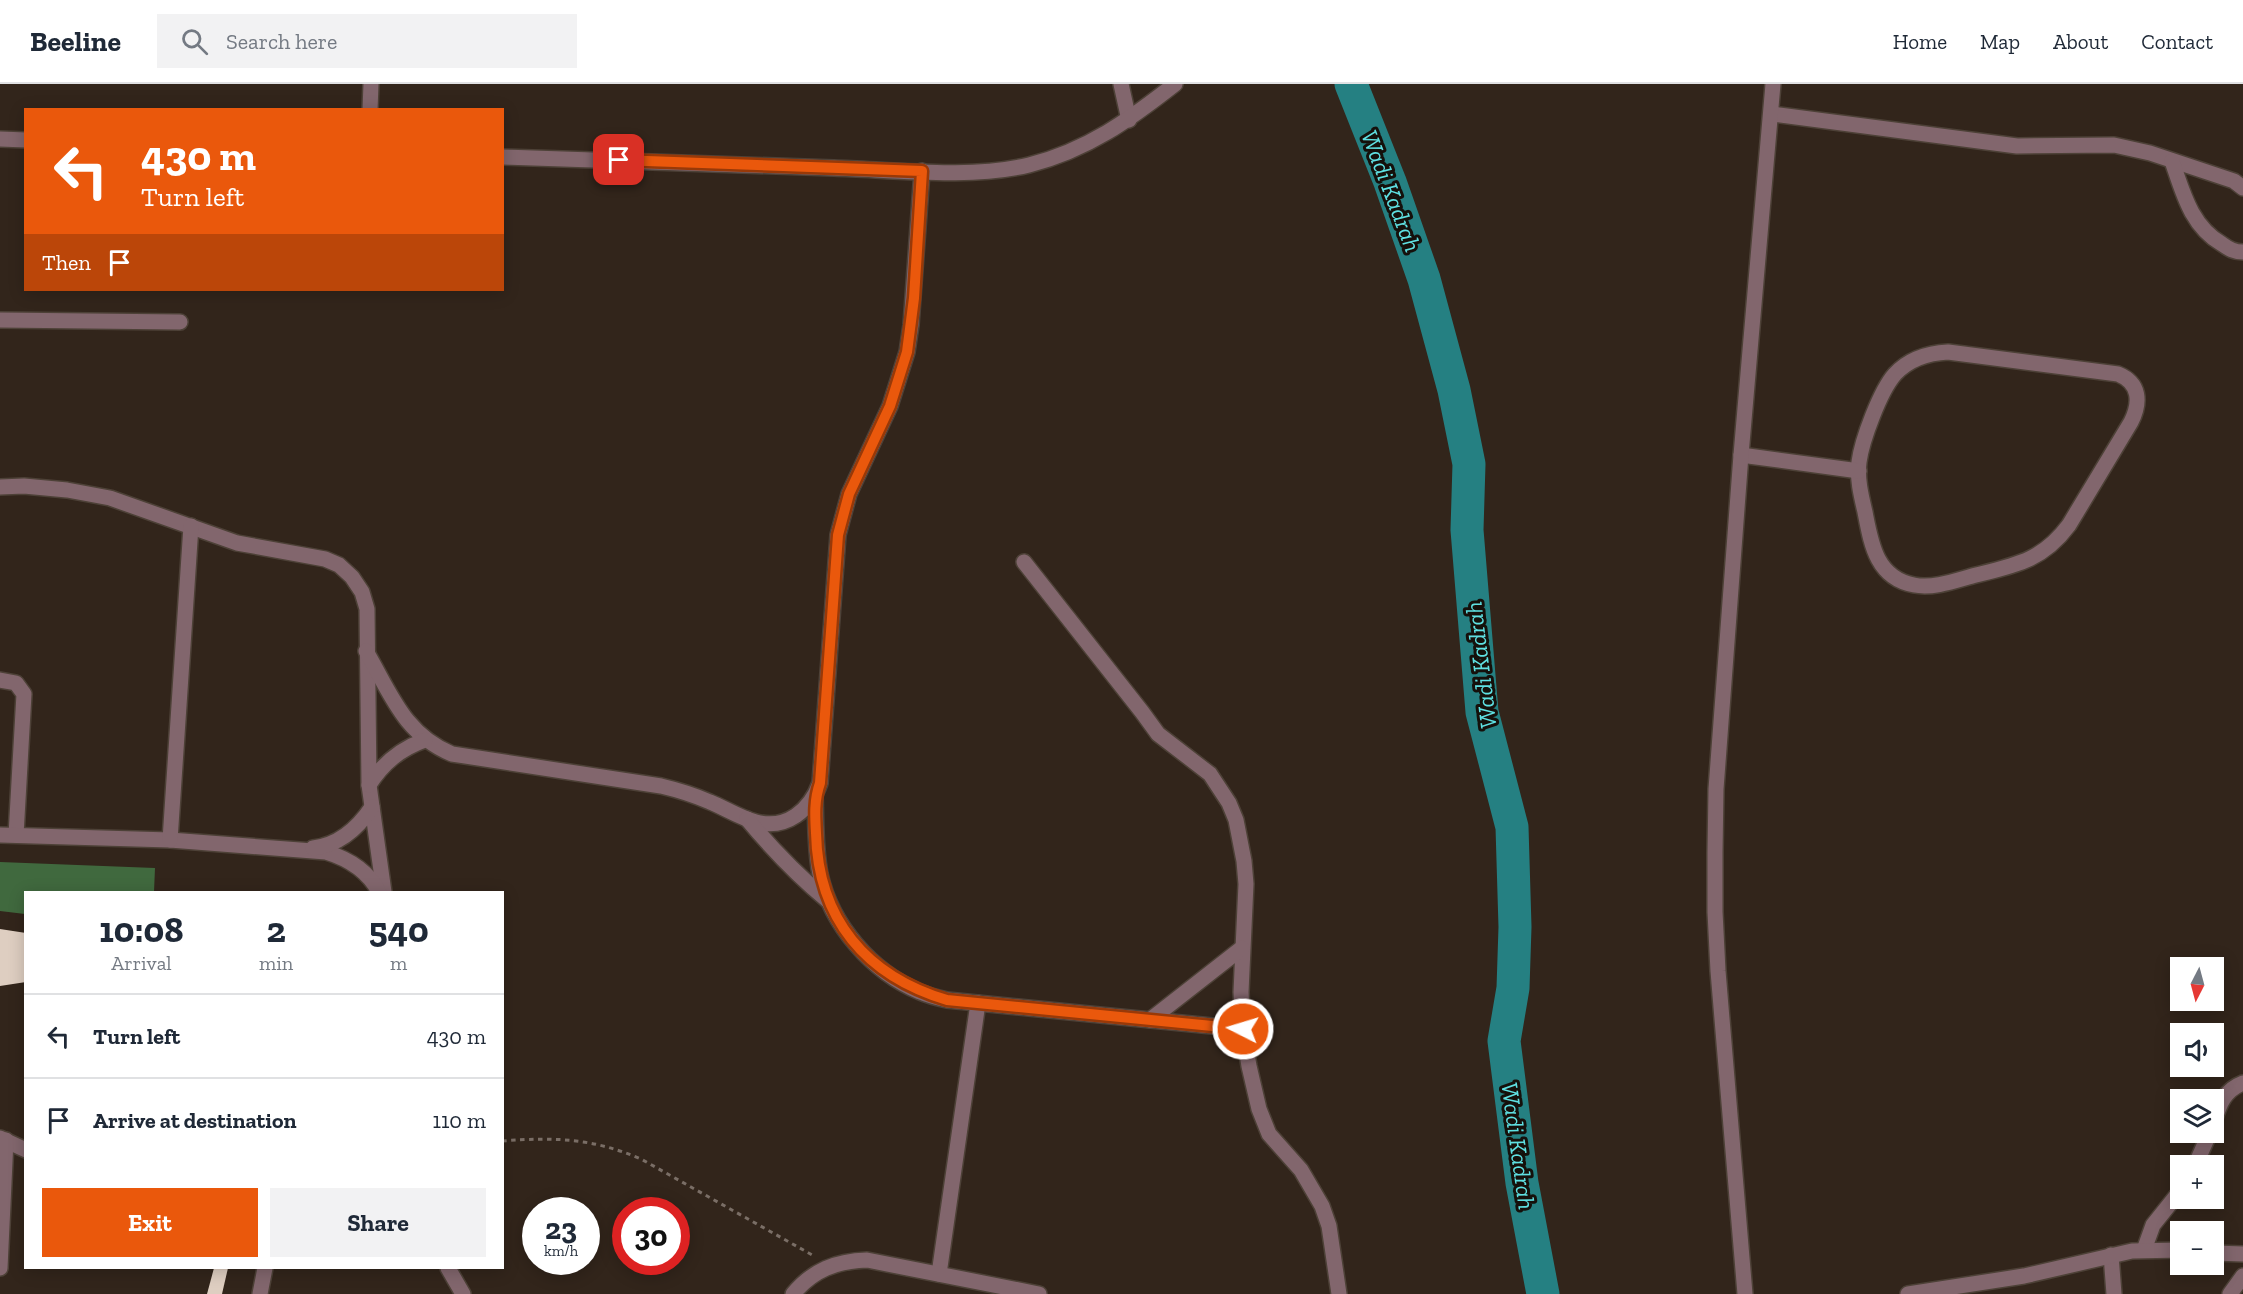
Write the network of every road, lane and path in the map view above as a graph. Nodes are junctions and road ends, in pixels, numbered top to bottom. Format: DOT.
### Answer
graph roads {
  1 [pos="371,84"];
  2 [pos="1121,84"];
  3 [pos="1175,84"];
  4 [pos="1773,84"];
  5 [pos="370,108"];
  6 [pos="1772,114"];
  7 [pos="1129,120"];
  8 [pos="0,139"];
  9 [pos="24,140"];
  10 [pos="504,157"];
  11 [pos="2172,161"];
  12 [pos="922,171"];
  13 [pos="2243,188"];
  14 [pos="2243,252"];
  15 [pos="0,320"];
  16 [pos="180,322"];
  17 [pos="1742,455"];
  18 [pos="1859,471"];
  19 [pos="0,487"];
  20 [pos="192,526"];
  21 [pos="1024,562"];
  22 [pos="366,651"];
  23 [pos="0,680"];
  24 [pos="425,740"];
  25 [pos="369,785"];
  26 [pos="815,796"];
  27 [pos="372,807"];
  28 [pos="747,819"];
  29 [pos="0,835"];
  30 [pos="16,835"];
  31 [pos="170,840"];
  32 [pos="302,849"];
  33 [pos="380,891"];
  34 [pos="381,891"];
  35 [pos="828,900"];
  36 [pos="1242,948"];
  37 [pos="978,1003"];
  38 [pos="1150,1020"];
  39 [pos="1243,1029"];
  40 [pos="2243,1083"];
  41 [pos="2224,1097"];
  42 [pos="3,1139"];
  43 [pos="504,1141"];
  44 [pos="24,1149"];
  45 [pos="2170,1204"];
  46 [pos="2144,1250"];
  47 [pos="2170,1250"];
  48 [pos="2224,1253"];
  49 [pos="2243,1254"];
  50 [pos="2111,1255"];
  51 [pos="2224,1257"];
  52 [pos="831,1265"];
  53 [pos="2243,1265"];
  54 [pos="0,1268"];
  55 [pos="265,1269"];
  56 [pos="449,1269"];
  57 [pos="939,1274"];
  58 [pos="2243,1276"];
  59 [pos="260,1294"];
  60 [pos="463,1294"];
  61 [pos="793,1294"];
  62 [pos="1039,1294"];
  63 [pos="1339,1294"];
  64 [pos="1745,1294"];
  65 [pos="1908,1294"];
  66 [pos="2114,1294"];
  67 [pos="2230,1294"];
  1 -- 5 [label="street"];
  2 -- 7 [label="street"];
  3 -- 7 [label="street"];
  4 -- 6 [label="street"];
  6 -- 11 [label="street"];
  6 -- 17 [label="street"];
  7 -- 12 [label="street"];
  8 -- 9 [label="street"];
  10 -- 12 [label="street"];
  11 -- 13 [label="street"];
  11 -- 14 [label="street"];
  12 -- 26 [label="street"];
  15 -- 16 [label="street"];
  17 -- 18 [label="street"];
  17 -- 64 [label="street"];
  18 -- 18 [label="street"];
  19 -- 20 [label="street"];
  20 -- 22 [label="street"];
  20 -- 31 [label="street"];
  21 -- 36 [label="street"];
  22 -- 24 [label="street"];
  22 -- 25 [label="street"];
  23 -- 30 [label="street"];
  24 -- 25 [label="street"];
  24 -- 28 [label="street"];
  25 -- 27 [label="street"];
  26 -- 28 [label="street"];
  26 -- 35 [label="street"];
  27 -- 32 [label="street"];
  27 -- 34 [label="street"];
  28 -- 35 [label="street"];
  29 -- 30 [label="street"];
  30 -- 31 [label="street"];
  31 -- 32 [label="street"];
  32 -- 33 [label="street"];
  35 -- 37 [label="street"];
  36 -- 38 [label="street"];
  36 -- 39 [label="street"];
  37 -- 38 [label="street"];
  37 -- 57 [label="street"];
  38 -- 39 [label="street"];
  39 -- 63 [label="street"];
  40 -- 41 [label="street"];
  42 -- 44 [label="street"];
  42 -- 54 [label="street"];
  43 -- 52 [label="path"];
  45 -- 46 [label="street"];
  46 -- 47 [label="street"];
  46 -- 50 [label="street"];
  48 -- 49 [label="street"];
  50 -- 65 [label="street"];
  50 -- 66 [label="street"];
  51 -- 53 [label="street"];
  52 -- 57 [label="street"];
  52 -- 61 [label="street"];
  55 -- 59 [label="street"];
  56 -- 60 [label="street"];
  57 -- 62 [label="street"];
  58 -- 67 [label="street"];
}
